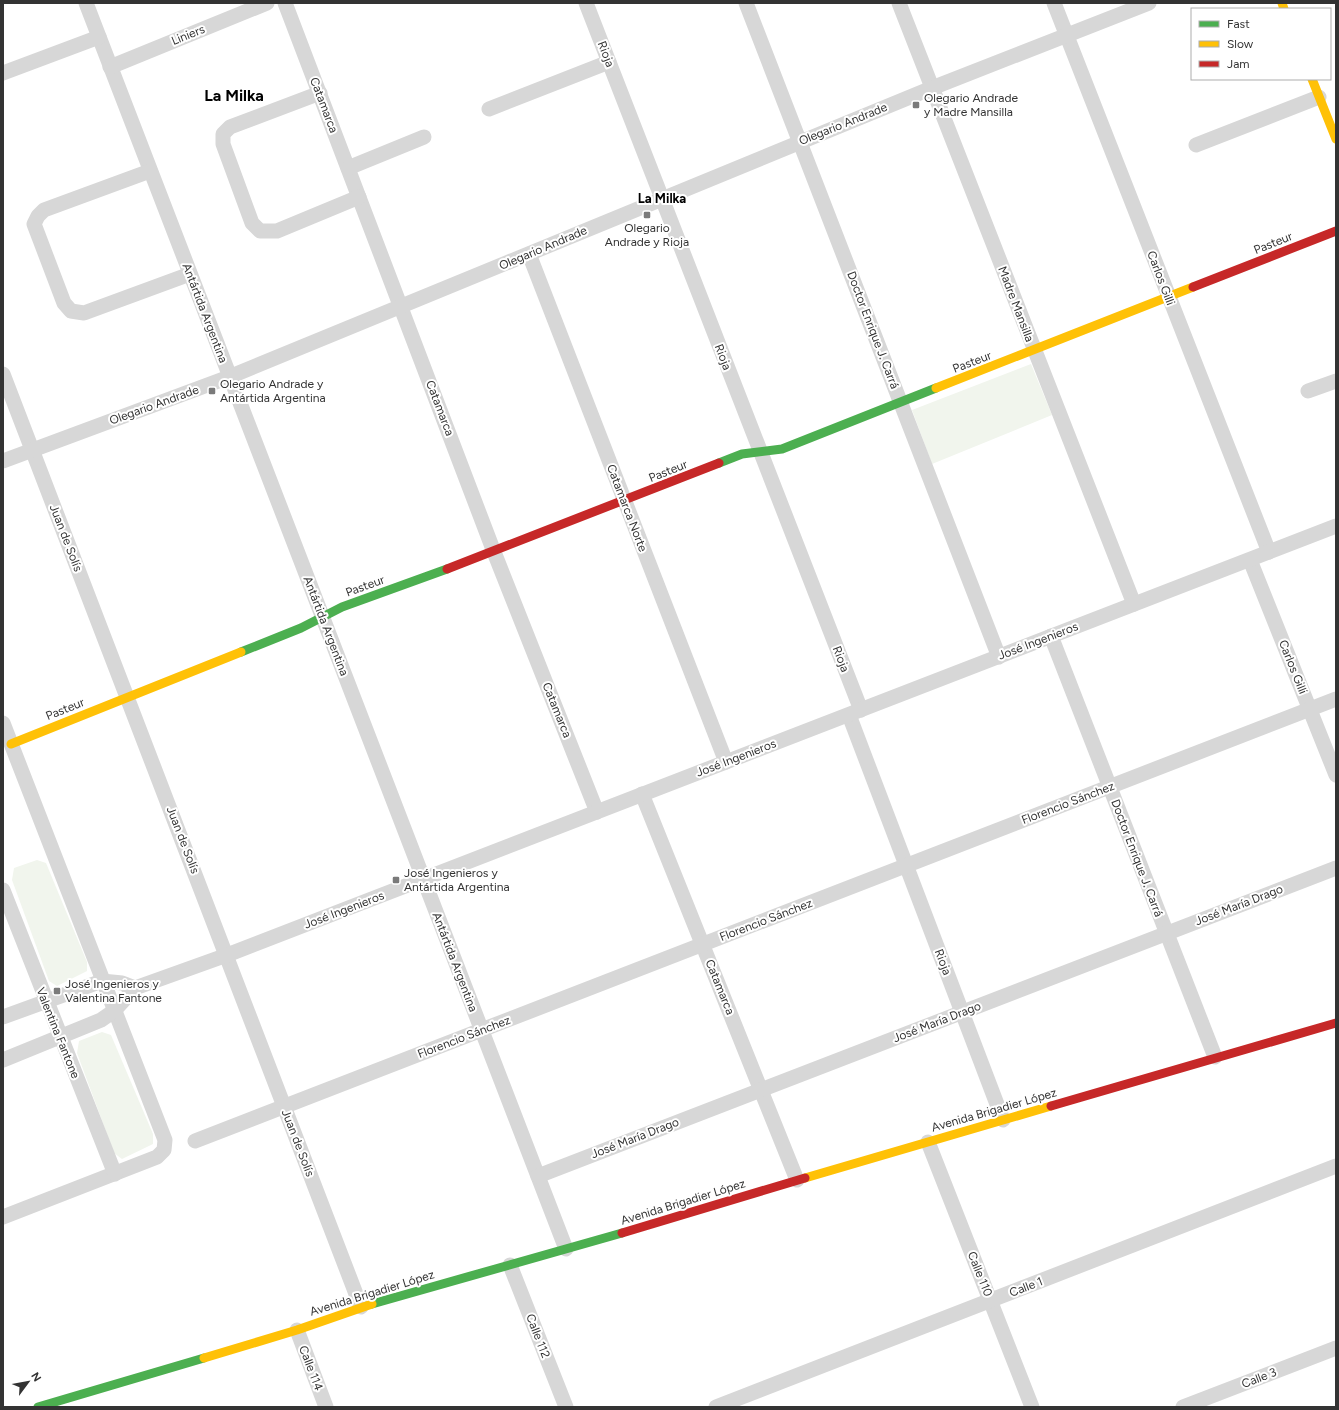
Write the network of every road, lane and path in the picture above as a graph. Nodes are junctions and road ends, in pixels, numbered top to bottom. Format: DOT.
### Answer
graph roads {
  1 [pos="86,3"];
  2 [pos="266,3"];
  3 [pos="285,3"];
  4 [pos="586,3"];
  5 [pos="746,3"];
  6 [pos="899,3"];
  7 [pos="1054,3"];
  8 [pos="1149,3"];
  9 [pos="1067,35"];
  10 [pos="99,37"];
  11 [pos="609,62"];
  12 [pos="110,67"];
  13 [pos="3,73"];
  14 [pos="1312,80"];
  15 [pos="932,88"];
  16 [pos="320,93"];
  17 [pos="1319,97"];
  18 [pos="489,110"];
  19 [pos="424,137"];
  20 [pos="1336,140"];
  21 [pos="800,142"];
  22 [pos="1196,145"];
  23 [pos="348,168"];
  24 [pos="150,171"];
  25 [pos="359,197"];
  26 [pos="662,198"];
  27 [pos="1336,231"];
  28 [pos="529,254"];
  29 [pos="190,274"];
  30 [pos="1168,298"];
  31 [pos="402,306"];
  32 [pos="1034,351"];
  33 [pos="3,374"];
  34 [pos="229,376"];
  35 [pos="1336,381"];
  36 [pos="1308,392"];
  37 [pos="901,403"];
  38 [pos="32,450"];
  39 [pos="760,452"];
  40 [pos="3,461"];
  41 [pos="624,501"];
  42 [pos="1336,526"];
  43 [pos="494,552"];
  44 [pos="1269,552"];
  45 [pos="1250,560"];
  46 [pos="1134,604"];
  47 [pos="322,617"];
  48 [pos="1051,636"];
  49 [pos="999,656"];
  50 [pos="128,696"];
  51 [pos="1336,699"];
  52 [pos="1310,709"];
  53 [pos="855,712"];
  54 [pos="3,723"];
  55 [pos="11,744"];
  56 [pos="726,762"];
  57 [pos="1336,775"];
  58 [pos="1109,787"];
  59 [pos="642,794"];
  60 [pos="597,812"];
  61 [pos="906,866"];
  62 [pos="1336,868"];
  63 [pos="423,879"];
  64 [pos="3,890"];
  65 [pos="1166,934"];
  66 [pos="703,944"];
  67 [pos="226,955"];
  68 [pos="102,981"];
  69 [pos="135,988"];
  70 [pos="45,1001"];
  71 [pos="114,1011"];
  72 [pos="962,1012"];
  73 [pos="3,1017"];
  74 [pos="1336,1023"];
  75 [pos="482,1030"];
  76 [pos="60,1038"];
  77 [pos="1214,1057"];
  78 [pos="3,1060"];
  79 [pos="762,1089"];
  80 [pos="284,1107"];
  81 [pos="1003,1120"];
  82 [pos="195,1141"];
  83 [pos="928,1142"];
  84 [pos="1336,1166"];
  85 [pos="115,1174"];
  86 [pos="538,1176"];
  87 [pos="797,1180"];
  88 [pos="3,1217"];
  89 [pos="566,1249"];
  90 [pos="510,1265"];
  91 [pos="991,1300"];
  92 [pos="361,1307"];
  93 [pos="297,1330"];
  94 [pos="1336,1348"];
  95 [pos="38,1407"];
  96 [pos="326,1407"];
  97 [pos="566,1407"];
  98 [pos="716,1407"];
  99 [pos="1032,1407"];
  100 [pos="1183,1407"];
  1 -- 10 [label="street, Antártida Argentina"];
  2 -- 12 [label="street, Liniers"];
  3 -- 16 [label="street, Catamarca"];
  4 -- 11 [label="street, Rioja"];
  5 -- 21 [label="street, Doctor Enrique J. Carrá"];
  6 -- 15 [label="street, Madre Mansilla"];
  7 -- 9 [label="street, Carlos Gilli"];
  8 -- 9 [label="street, Olegario Andrade"];
  9 -- 15 [label="street, Olegario Andrade"];
  9 -- 30 [label="street, Carlos Gilli"];
  10 -- 12 [label="street, Antártida Argentina"];
  10 -- 13 [label="street"];
  11 -- 18 [label="street"];
  11 -- 26 [label="street, Rioja"];
  12 -- 24 [label="street, Antártida Argentina"];
  14 -- 17 [label="street"];
  15 -- 21 [label="street, Olegario Andrade"];
  15 -- 32 [label="street, Madre Mansilla"];
  16 -- 23 [label="street, Catamarca"];
  16 -- 25 [label="street"];
  17 -- 20 [label="street"];
  17 -- 22 [label="street"];
  19 -- 23 [label="street"];
  21 -- 26 [label="street, Olegario Andrade"];
  21 -- 37 [label="street, Doctor Enrique J. Carrá"];
  23 -- 25 [label="street, Catamarca"];
  24 -- 29 [label="street, Antártida Argentina"];
  24 -- 29 [label="street"];
  25 -- 31 [label="street, Catamarca"];
  26 -- 28 [label="street, Olegario Andrade"];
  26 -- 39 [label="street, Rioja"];
  27 -- 30 [label="street, Pasteur"];
  28 -- 31 [label="street, Olegario Andrade"];
  28 -- 41 [label="street, Catamarca Norte"];
  29 -- 34 [label="street, Antártida Argentina"];
  30 -- 32 [label="street, Pasteur"];
  30 -- 44 [label="street, Carlos Gilli"];
  31 -- 34 [label="street, Olegario Andrade"];
  31 -- 43 [label="street, Catamarca"];
  32 -- 37 [label="street, Pasteur"];
  32 -- 46 [label="street, Madre Mansilla"];
  33 -- 38 [label="street, Juan de Solís"];
  34 -- 38 [label="street, Olegario Andrade"];
  34 -- 47 [label="street, Antártida Argentina"];
  35 -- 36 [label="street"];
  37 -- 39 [label="street, Pasteur"];
  37 -- 49 [label="street, Doctor Enrique J. Carrá"];
  38 -- 40 [label="street, Olegario Andrade"];
  38 -- 50 [label="street, Juan de Solís"];
  39 -- 41 [label="street, Pasteur"];
  39 -- 53 [label="street, Rioja"];
  41 -- 43 [label="street, Pasteur"];
  41 -- 56 [label="street, Catamarca Norte"];
  42 -- 44 [label="street, José Ingenieros"];
  43 -- 47 [label="street, Pasteur"];
  43 -- 60 [label="street, Catamarca"];
  44 -- 45 [label="street, José Ingenieros"];
  45 -- 46 [label="street, José Ingenieros"];
  45 -- 52 [label="street, Carlos Gilli"];
  46 -- 48 [label="street, José Ingenieros"];
  47 -- 50 [label="street, Pasteur"];
  47 -- 63 [label="street, Antártida Argentina"];
  48 -- 49 [label="street, José Ingenieros"];
  48 -- 58 [label="street, Doctor Enrique J. Carrá"];
  49 -- 53 [label="street, José Ingenieros"];
  50 -- 55 [label="street, Pasteur"];
  50 -- 67 [label="street, Juan de Solís"];
  51 -- 52 [label="street, Florencio Sánchez"];
  52 -- 57 [label="street, Carlos Gilli"];
  52 -- 58 [label="street, Florencio Sánchez"];
  53 -- 56 [label="street, José Ingenieros"];
  53 -- 61 [label="street, Rioja"];
  54 -- 55 [label="street"];
  55 -- 68 [label="street"];
  56 -- 59 [label="street, José Ingenieros"];
  58 -- 61 [label="street, Florencio Sánchez"];
  58 -- 65 [label="street, Doctor Enrique J. Carrá"];
  59 -- 60 [label="street, José Ingenieros"];
  59 -- 66 [label="street, Catamarca"];
  60 -- 63 [label="street, José Ingenieros"];
  61 -- 66 [label="street, Florencio Sánchez"];
  61 -- 72 [label="street, Rioja"];
  62 -- 65 [label="street, José María Drago"];
  63 -- 67 [label="street, José Ingenieros"];
  63 -- 75 [label="street, Antártida Argentina"];
  64 -- 70 [label="street, Valentina Fantone"];
  65 -- 72 [label="street, José María Drago"];
  65 -- 77 [label="street, Doctor Enrique J. Carrá"];
  66 -- 75 [label="street, Florencio Sánchez"];
  66 -- 79 [label="street, Catamarca"];
  67 -- 69 [label="street, José Ingenieros"];
  67 -- 80 [label="street, Juan de Solís"];
  68 -- 69 [label="street"];
  68 -- 70 [label="street"];
  68 -- 71 [label="street"];
  69 -- 71 [label="street"];
  70 -- 73 [label="street"];
  70 -- 76 [label="street, Valentina Fantone"];
  71 -- 76 [label="street"];
  71 -- 85 [label="street"];
  72 -- 79 [label="street, José María Drago"];
  72 -- 81 [label="street, Rioja"];
  74 -- 77 [label="street, Avenida Brigadier López"];
  75 -- 80 [label="street, Florencio Sánchez"];
  75 -- 86 [label="street, Antártida Argentina"];
  76 -- 78 [label="street"];
  76 -- 85 [label="street, Valentina Fantone"];
  77 -- 81 [label="street, Avenida Brigadier López"];
  79 -- 86 [label="street, José María Drago"];
  79 -- 87 [label="street, Catamarca"];
  80 -- 82 [label="street, Florencio Sánchez"];
  80 -- 92 [label="street, Juan de Solís"];
  81 -- 83 [label="street, Avenida Brigadier López"];
  83 -- 87 [label="street, Avenida Brigadier López"];
  83 -- 91 [label="street, Calle 110"];
  84 -- 91 [label="street, Calle 1"];
  85 -- 88 [label="street"];
  86 -- 89 [label="street, Antártida Argentina"];
  87 -- 89 [label="street, Avenida Brigadier López"];
  89 -- 90 [label="street, Avenida Brigadier López"];
  90 -- 92 [label="street, Avenida Brigadier López"];
  90 -- 97 [label="street, Calle 112"];
  91 -- 98 [label="street, Calle 1"];
  91 -- 99 [label="street, Calle 110"];
  92 -- 93 [label="street, Avenida Brigadier López"];
  93 -- 95 [label="street, Avenida Brigadier López"];
  93 -- 96 [label="street, Calle 114"];
  94 -- 100 [label="street, Calle 3"];
}
